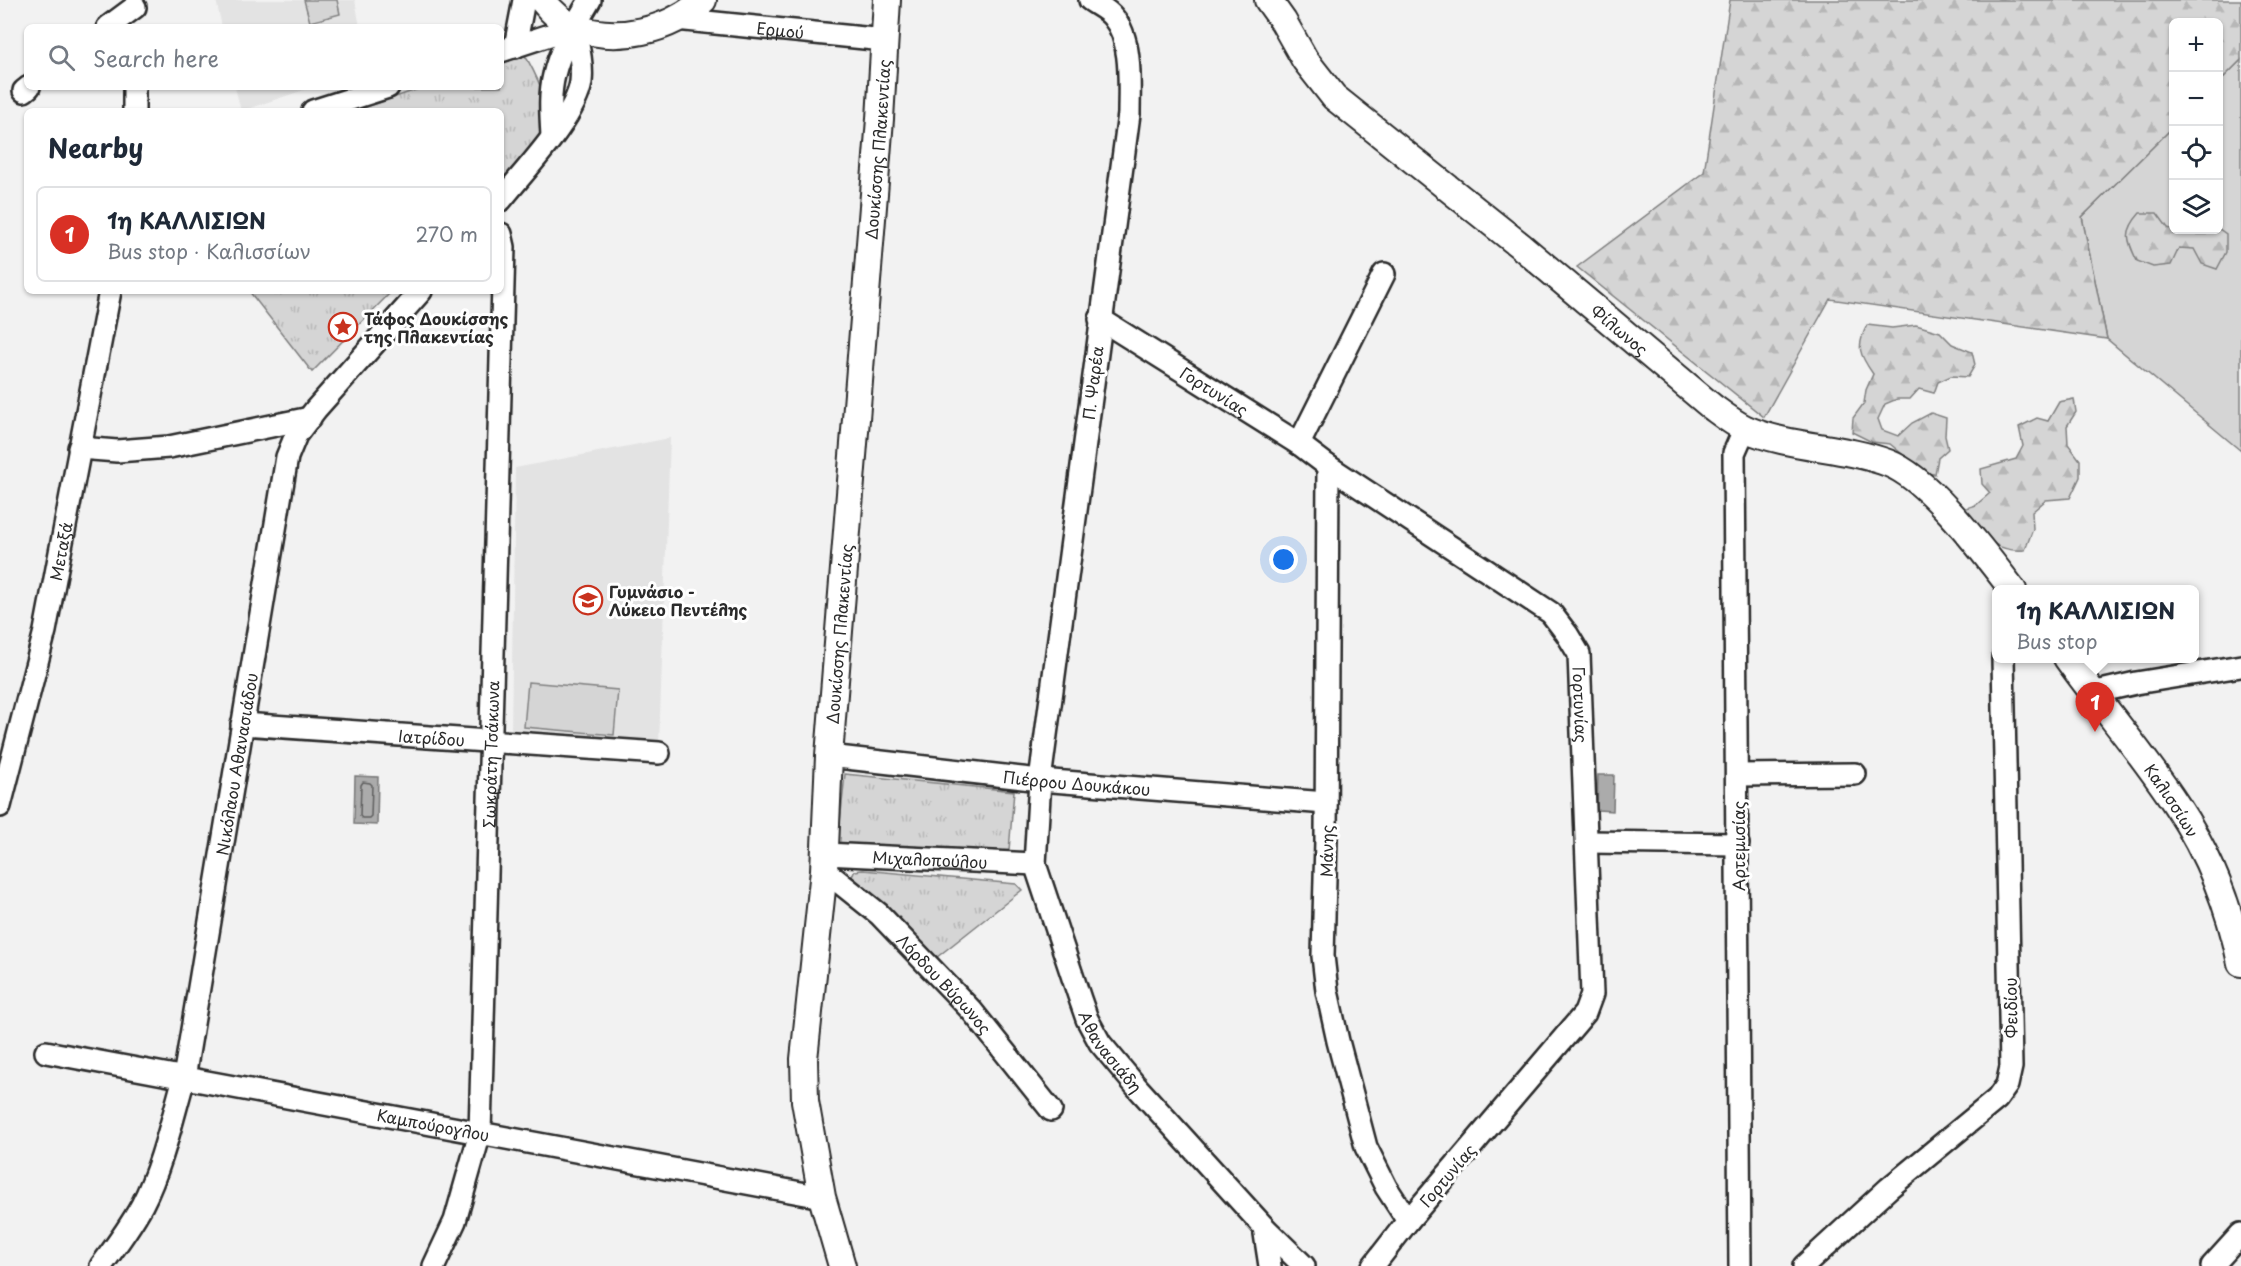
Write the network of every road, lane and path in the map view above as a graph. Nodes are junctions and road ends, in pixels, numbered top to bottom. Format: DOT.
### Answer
graph roads {
  1 [pos="524,0"];
  2 [pos="542,0"];
  3 [pos="590,0"];
  4 [pos="703,0"];
  5 [pos="887,0"];
  6 [pos="1090,0"];
  7 [pos="1268,0"];
  8 [pos="135,11"];
  9 [pos="676,20"];
  10 [pos="113,24"];
  11 [pos="574,27"];
  12 [pos="884,40"];
  13 [pos="508,49"];
  14 [pos="134,90"];
  15 [pos="379,90"];
  16 [pos="134,108"];
  17 [pos="322,108"];
  18 [pos="504,196"];
  19 [pos="1384,274"];
  20 [pos="109,294"];
  21 [pos="419,294"];
  22 [pos="503,294"];
  23 [pos="1100,319"];
  24 [pos="310,418"];
  25 [pos="1745,428"];
  26 [pos="1299,444"];
  27 [pos="79,448"];
  28 [pos="1328,466"];
  29 [pos="2009,585"];
  30 [pos="2003,663"];
  31 [pos="2071,663"];
  32 [pos="2241,666"];
  33 [pos="2092,693"];
  34 [pos="242,724"];
  35 [pos="490,741"];
  36 [pos="659,753"];
  37 [pos="829,756"];
  38 [pos="1855,774"];
  39 [pos="1738,775"];
  40 [pos="1040,780"];
  41 [pos="1326,803"];
  42 [pos="0,806"];
  43 [pos="1588,842"];
  44 [pos="1738,844"];
  45 [pos="825,862"];
  46 [pos="1035,864"];
  47 [pos="2241,963"];
  48 [pos="46,1052"];
  49 [pos="184,1078"];
  50 [pos="1051,1110"];
  51 [pos="480,1133"];
  52 [pos="822,1197"];
  53 [pos="1408,1221"];
  54 [pos="1264,1227"];
  55 [pos="2241,1234"];
  56 [pos="101,1266"];
  57 [pos="434,1266"];
  58 [pos="842,1266"];
  59 [pos="1270,1266"];
  60 [pos="1304,1266"];
  61 [pos="1373,1266"];
  62 [pos="1740,1266"];
  63 [pos="1804,1266"];
  64 [pos="2212,1266"];
  1 -- 13 [label="street"];
  2 -- 11 [label="main road"];
  3 -- 11 [label="street"];
  4 -- 9 [label="main road"];
  5 -- 12 [label="main road, Δουκίσσης Πλακεντίας"];
  6 -- 23 [label="street, Π. Ψαρέα"];
  7 -- 25 [label="main road, Φίλωνος"];
  8 -- 10 [label="street"];
  9 -- 11 [label="main road"];
  9 -- 12 [label="street, Ερμού"];
  11 -- 13 [label="street"];
  11 -- 18 [label="street"];
  12 -- 37 [label="main road, Δουκίσσης Πλακεντίας"];
  14 -- 16 [label="street"];
  15 -- 17 [label="street"];
  19 -- 26 [label="street"];
  20 -- 27 [label="street, Μεταξά"];
  21 -- 24 [label="street, Νικόλαου Αθανασιάδου"];
  22 -- 35 [label="street, Σωκράτη Τσάκωνα"];
  23 -- 26 [label="street, Γορτυνίας"];
  23 -- 40 [label="street, Π. Ψαρέα"];
  24 -- 27 [label="street"];
  24 -- 34 [label="street, Νικόλαου Αθανασιάδου"];
  25 -- 29 [label="main road, Φίλωνος"];
  25 -- 39 [label="street, Αρτεμισίας"];
  26 -- 28 [label="street, Γορτυνίας"];
  27 -- 42 [label="street, Μεταξά"];
  28 -- 41 [label="street, Μάνης"];
  28 -- 43 [label="street, Γορτυνίας"];
  30 -- 63 [label="street, Φειδίου"];
  31 -- 33 [label="main road, Καλισσίων"];
  32 -- 33 [label="street"];
  33 -- 47 [label="main road, Καλισσίων"];
  34 -- 35 [label="street, Ιατρίδου"];
  34 -- 49 [label="street, Νικόλαου Αθανασιάδου"];
  35 -- 36 [label="street, Ιατρίδου"];
  35 -- 51 [label="street, Σωκράτη Τσάκωνα"];
  37 -- 40 [label="street, Πιέρρου Δουκάκου"];
  37 -- 45 [label="main road, Δουκίσσης Πλακεντίας"];
  38 -- 39 [label="street"];
  39 -- 44 [label="street, Αρτεμισίας"];
  40 -- 41 [label="street, Πιέρρου Δουκάκου"];
  40 -- 46 [label="street, Αθανασιάδη"];
  41 -- 53 [label="street, Μάνης"];
  43 -- 44 [label="street"];
  43 -- 53 [label="street, Γορτυνίας"];
  44 -- 62 [label="street, Αρτεμισίας"];
  45 -- 46 [label="street, Μιχαλοπούλου"];
  45 -- 50 [label="street, Λόρδου Βύρωνος"];
  45 -- 52 [label="main road, Δουκίσσης Πλακεντίας"];
  46 -- 54 [label="street, Αθανασιάδη"];
  48 -- 49 [label="street, Καμπούρογλου"];
  49 -- 51 [label="street, Καμπούρογλου"];
  49 -- 56 [label="street, Νικόλαου Αθανασιάδου"];
  51 -- 52 [label="street, Καμπούρογλου"];
  51 -- 57 [label="street, Σωκράτη Τσάκωνα"];
  52 -- 58 [label="main road, Δουκίσσης Πλακεντίας"];
  53 -- 61 [label="street, Γορτυνίας"];
  54 -- 59 [label="street"];
  54 -- 60 [label="street, Αθανασιάδη"];
  55 -- 64 [label="street"];
}
